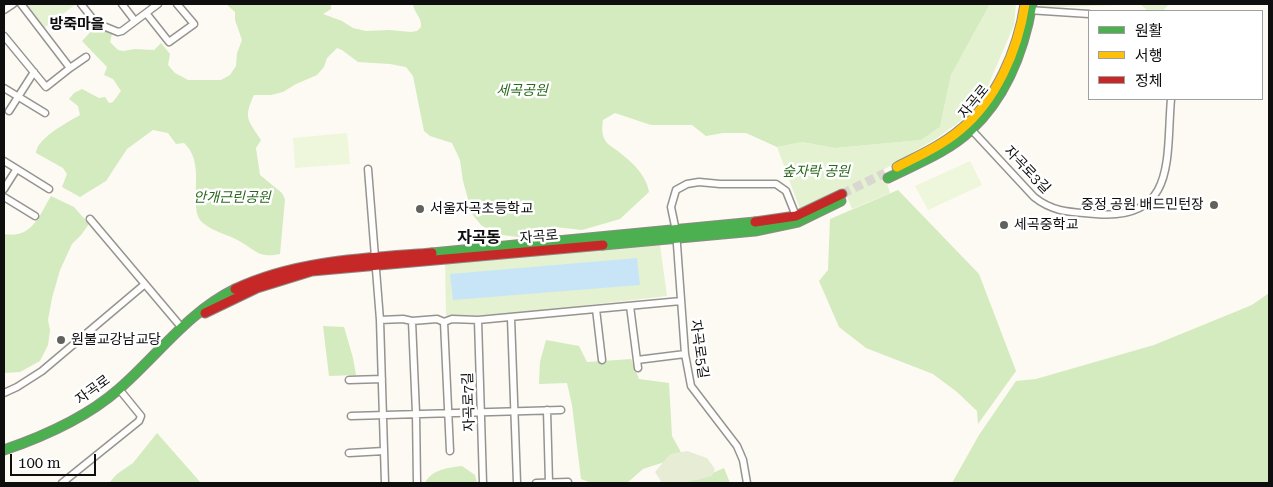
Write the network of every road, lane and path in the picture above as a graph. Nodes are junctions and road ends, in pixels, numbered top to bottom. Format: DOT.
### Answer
graph roads {
  1 [pos="13,4"];
  2 [pos="20,4"];
  3 [pos="81,4"];
  4 [pos="122,4"];
  5 [pos="158,4"];
  6 [pos="177,4"];
  7 [pos="1028,7"];
  8 [pos="4,10"];
  9 [pos="146,13"];
  10 [pos="1088,14"];
  11 [pos="136,21"];
  12 [pos="4,36"];
  13 [pos="86,57"];
  14 [pos="70,68"];
  15 [pos="34,72"];
  16 [pos="4,88"];
  17 [pos="17,97"];
  18 [pos="1170,100"];
  19 [pos="8,112"];
  20 [pos="44,112"];
  21 [pos="969,126"];
  22 [pos="4,161"];
  23 [pos="368,169"];
  24 [pos="16,170"];
  25 [pos="887,175"];
  26 [pos="4,189"];
  27 [pos="49,189"];
  28 [pos="4,197"];
  29 [pos="35,216"];
  30 [pos="796,216"];
  31 [pos="90,219"];
  32 [pos="676,235"];
  33 [pos="376,262"];
  34 [pos="145,284"];
  35 [pos="681,301"];
  36 [pos="630,306"];
  37 [pos="596,309"];
  38 [pos="511,318"];
  39 [pos="380,320"];
  40 [pos="478,320"];
  41 [pos="412,322"];
  42 [pos="444,322"];
  43 [pos="182,328"];
  44 [pos="685,354"];
  45 [pos="602,360"];
  46 [pos="637,360"];
  47 [pos="638,368"];
  48 [pos="382,379"];
  49 [pos="349,380"];
  50 [pos="118,389"];
  51 [pos="4,393"];
  52 [pos="547,410"];
  53 [pos="561,410"];
  54 [pos="514,411"];
  55 [pos="482,412"];
  56 [pos="416,413"];
  57 [pos="449,413"];
  58 [pos="383,415"];
  59 [pos="351,416"];
  60 [pos="4,450"];
  61 [pos="384,451"];
  62 [pos="450,451"];
  63 [pos="349,453"];
  64 [pos="568,482"];
  65 [pos="62,483"];
  66 [pos="385,483"];
  67 [pos="417,483"];
  68 [pos="483,483"];
  69 [pos="517,483"];
  70 [pos="536,483"];
  71 [pos="549,483"];
  72 [pos="747,483"];
  1 -- 8 [label="street"];
  2 -- 14 [label="street"];
  3 -- 11 [label="street"];
  4 -- 11 [label="street"];
  5 -- 9 [label="street"];
  6 -- 9 [label="street"];
  7 -- 10 [label="street"];
  7 -- 21 [label="main road, 자곡로"];
  9 -- 11 [label="street"];
  12 -- 15 [label="street"];
  13 -- 14 [label="street"];
  14 -- 15 [label="street"];
  15 -- 17 [label="street"];
  16 -- 17 [label="street"];
  17 -- 19 [label="street"];
  17 -- 20 [label="street"];
  18 -- 21 [label="street, 자곡로3길"];
  21 -- 25 [label="main road, 자곡로"];
  22 -- 24 [label="street"];
  23 -- 33 [label="street"];
  24 -- 26 [label="street"];
  24 -- 27 [label="street"];
  28 -- 29 [label="street"];
  30 -- 32 [label="main road, 자곡로"];
  30 -- 32 [label="street, 자곡로5길"];
  30 -- 32 [label="main road, 자곡로"];
  31 -- 34 [label="street"];
  32 -- 33 [label="main road, 자곡로"];
  32 -- 35 [label="street, 자곡로5길"];
  33 -- 39 [label="street"];
  33 -- 43 [label="main road, 자곡로"];
  34 -- 43 [label="street"];
  34 -- 51 [label="street"];
  35 -- 36 [label="street"];
  35 -- 44 [label="street, 자곡로5길"];
  36 -- 37 [label="street"];
  36 -- 46 [label="street"];
  37 -- 38 [label="street"];
  37 -- 45 [label="street"];
  38 -- 40 [label="street"];
  38 -- 54 [label="street"];
  39 -- 41 [label="street"];
  39 -- 48 [label="street"];
  40 -- 42 [label="street"];
  40 -- 55 [label="street, 자곡로7길"];
  41 -- 42 [label="street"];
  41 -- 56 [label="street"];
  42 -- 57 [label="street, 자곡로7길"];
  43 -- 50 [label="main road, 자곡로"];
  44 -- 46 [label="street"];
  44 -- 72 [label="street, 자곡로5길"];
  46 -- 47 [label="street"];
  48 -- 49 [label="street"];
  48 -- 58 [label="street"];
  50 -- 60 [label="main road, 자곡로"];
  50 -- 65 [label="street"];
  52 -- 53 [label="street"];
  52 -- 54 [label="street"];
  52 -- 71 [label="street"];
  54 -- 55 [label="street"];
  54 -- 69 [label="street"];
  55 -- 57 [label="street"];
  55 -- 68 [label="street, 자곡로7길"];
  56 -- 57 [label="street"];
  56 -- 58 [label="street"];
  56 -- 67 [label="street"];
  57 -- 62 [label="street, 자곡로7길"];
  58 -- 59 [label="street"];
  58 -- 61 [label="street"];
  61 -- 63 [label="street"];
  61 -- 66 [label="street"];
  64 -- 71 [label="street"];
  70 -- 71 [label="street"];
}
